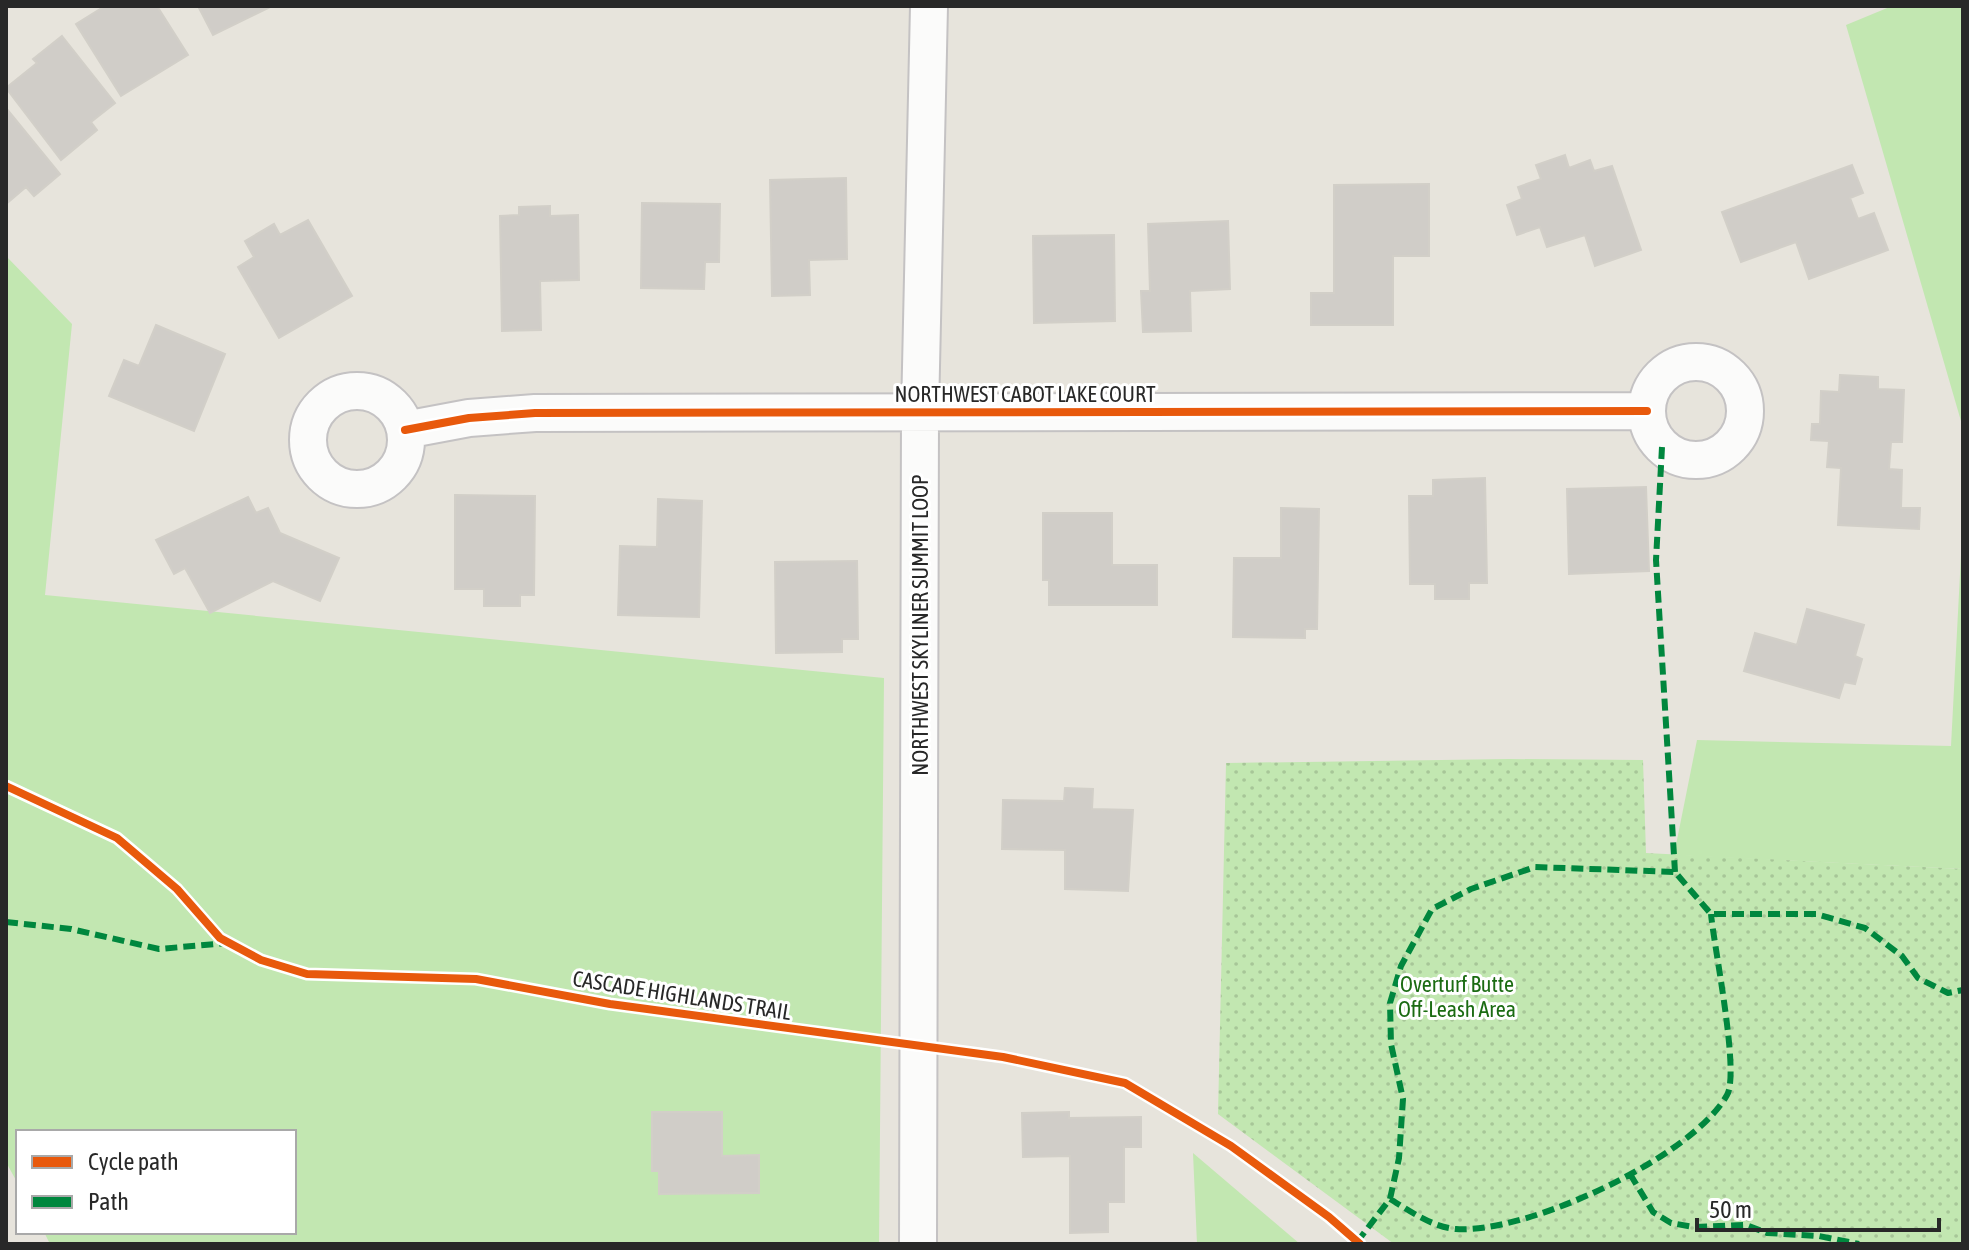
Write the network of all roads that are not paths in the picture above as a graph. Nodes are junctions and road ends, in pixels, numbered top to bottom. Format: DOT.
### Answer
graph roads {
  1 [pos="929,6"];
  2 [pos="1647,411"];
  3 [pos="920,412"];
  4 [pos="405,430"];
  5 [pos="918,1244"];
  1 -- 3 [label="street, NORTHWEST SKYLINER SUMMIT LOOP"];
  2 -- 3 [label="street, NORTHWEST CABOT LAKE COURT"];
  3 -- 4 [label="street, NORTHWEST CABOT LAKE COURT"];
  3 -- 5 [label="street, NORTHWEST SKYLINER SUMMIT LOOP"];
}
